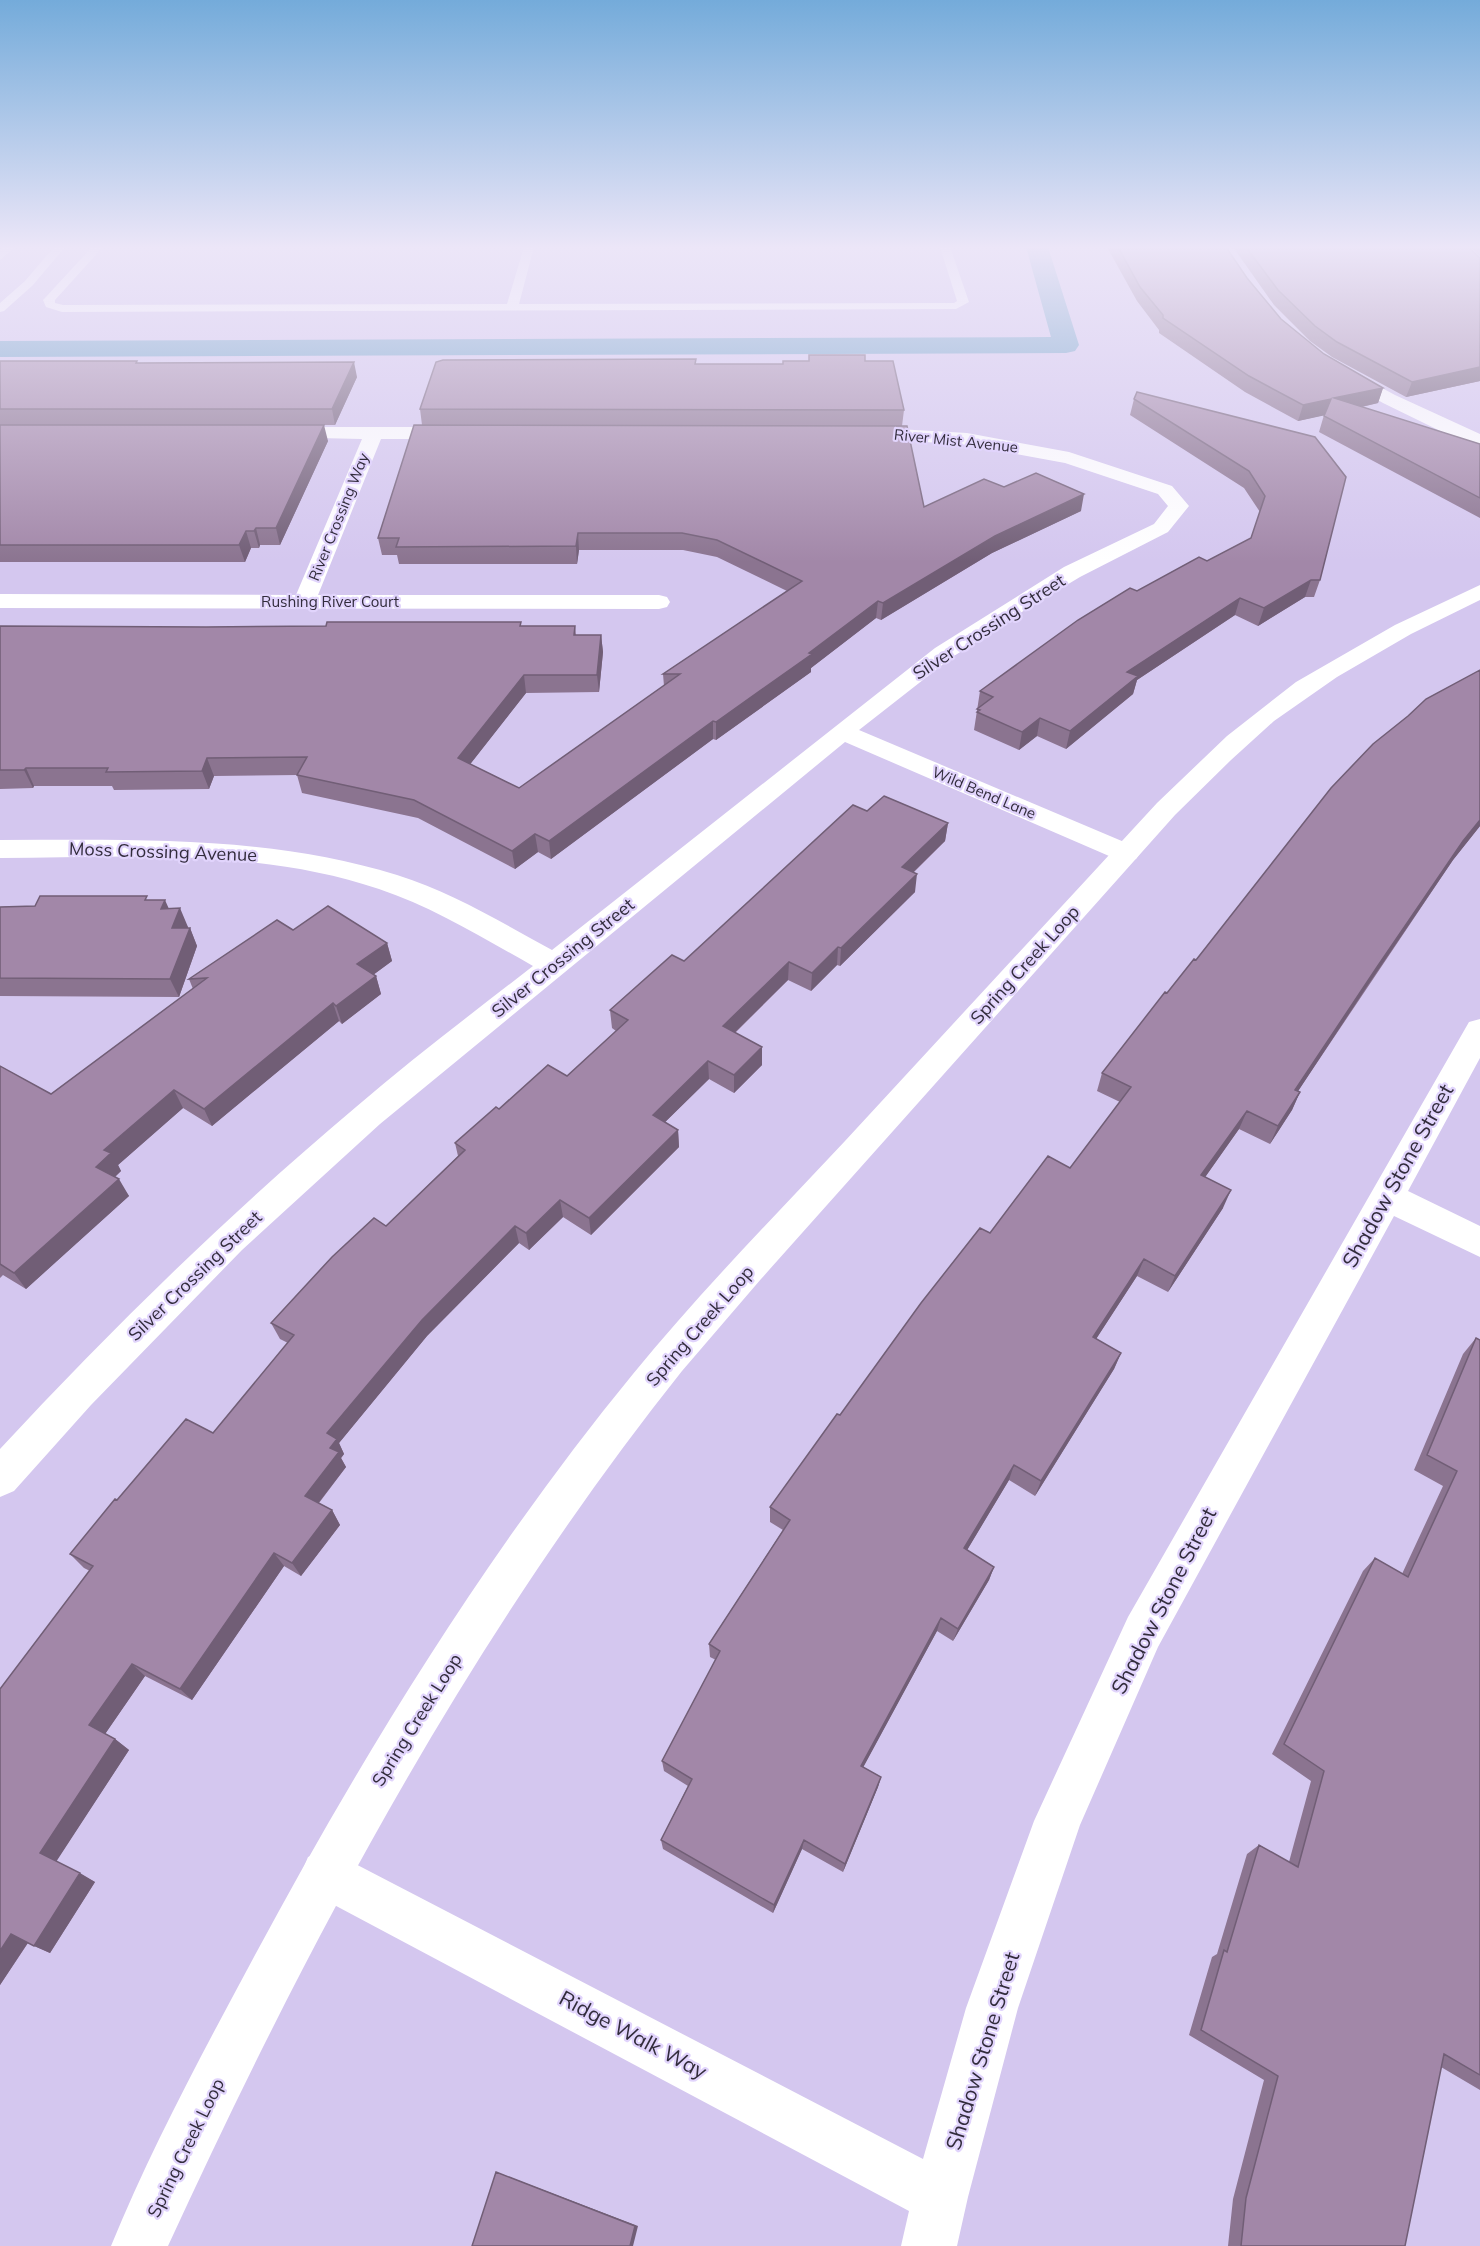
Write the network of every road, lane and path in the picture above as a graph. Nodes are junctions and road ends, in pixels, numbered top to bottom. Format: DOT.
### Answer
graph roads {
  1 [pos="1327,362"];
  2 [pos="257,433"];
  3 [pos="374,433"];
  4 [pos="481,433"];
  5 [pos="850,433"];
  6 [pos="1478,441"];
  7 [pos="1179,506"];
  8 [pos="1480,592"];
  9 [pos="0,601"];
  10 [pos="304,602"];
  11 [pos="659,602"];
  12 [pos="842,732"];
  13 [pos="0,849"];
  14 [pos="1126,853"];
  15 [pos="554,964"];
  16 [pos="1480,1030"];
  17 [pos="1386,1196"];
  18 [pos="1480,1242"];
  19 [pos="0,1478"];
  20 [pos="325,1874"];
  21 [pos="940,2196"];
  22 [pos="139,2246"];
  23 [pos="929,2246"];
  1 -- 6 [label="street"];
  2 -- 3 [label="street"];
  3 -- 4 [label="street"];
  3 -- 10 [label="street, River Crossing Way"];
  5 -- 7 [label="street, River Mist Avenue"];
  7 -- 12 [label="street, Silver Crossing Street"];
  8 -- 14 [label="street, Spring Creek Loop"];
  9 -- 10 [label="street, Rushing River Court"];
  10 -- 11 [label="street, Rushing River Court"];
  12 -- 14 [label="street, Wild Bend Lane"];
  12 -- 15 [label="street, Silver Crossing Street"];
  13 -- 15 [label="street, Moss Crossing Avenue"];
  14 -- 20 [label="street, Spring Creek Loop"];
  15 -- 19 [label="street, Silver Crossing Street"];
  16 -- 17 [label="street, Shadow Stone Street"];
  17 -- 18 [label="street"];
  17 -- 21 [label="street, Shadow Stone Street"];
  20 -- 21 [label="street, Ridge Walk Way"];
  20 -- 22 [label="street, Spring Creek Loop"];
  21 -- 23 [label="street, Shadow Stone Street"];
}
